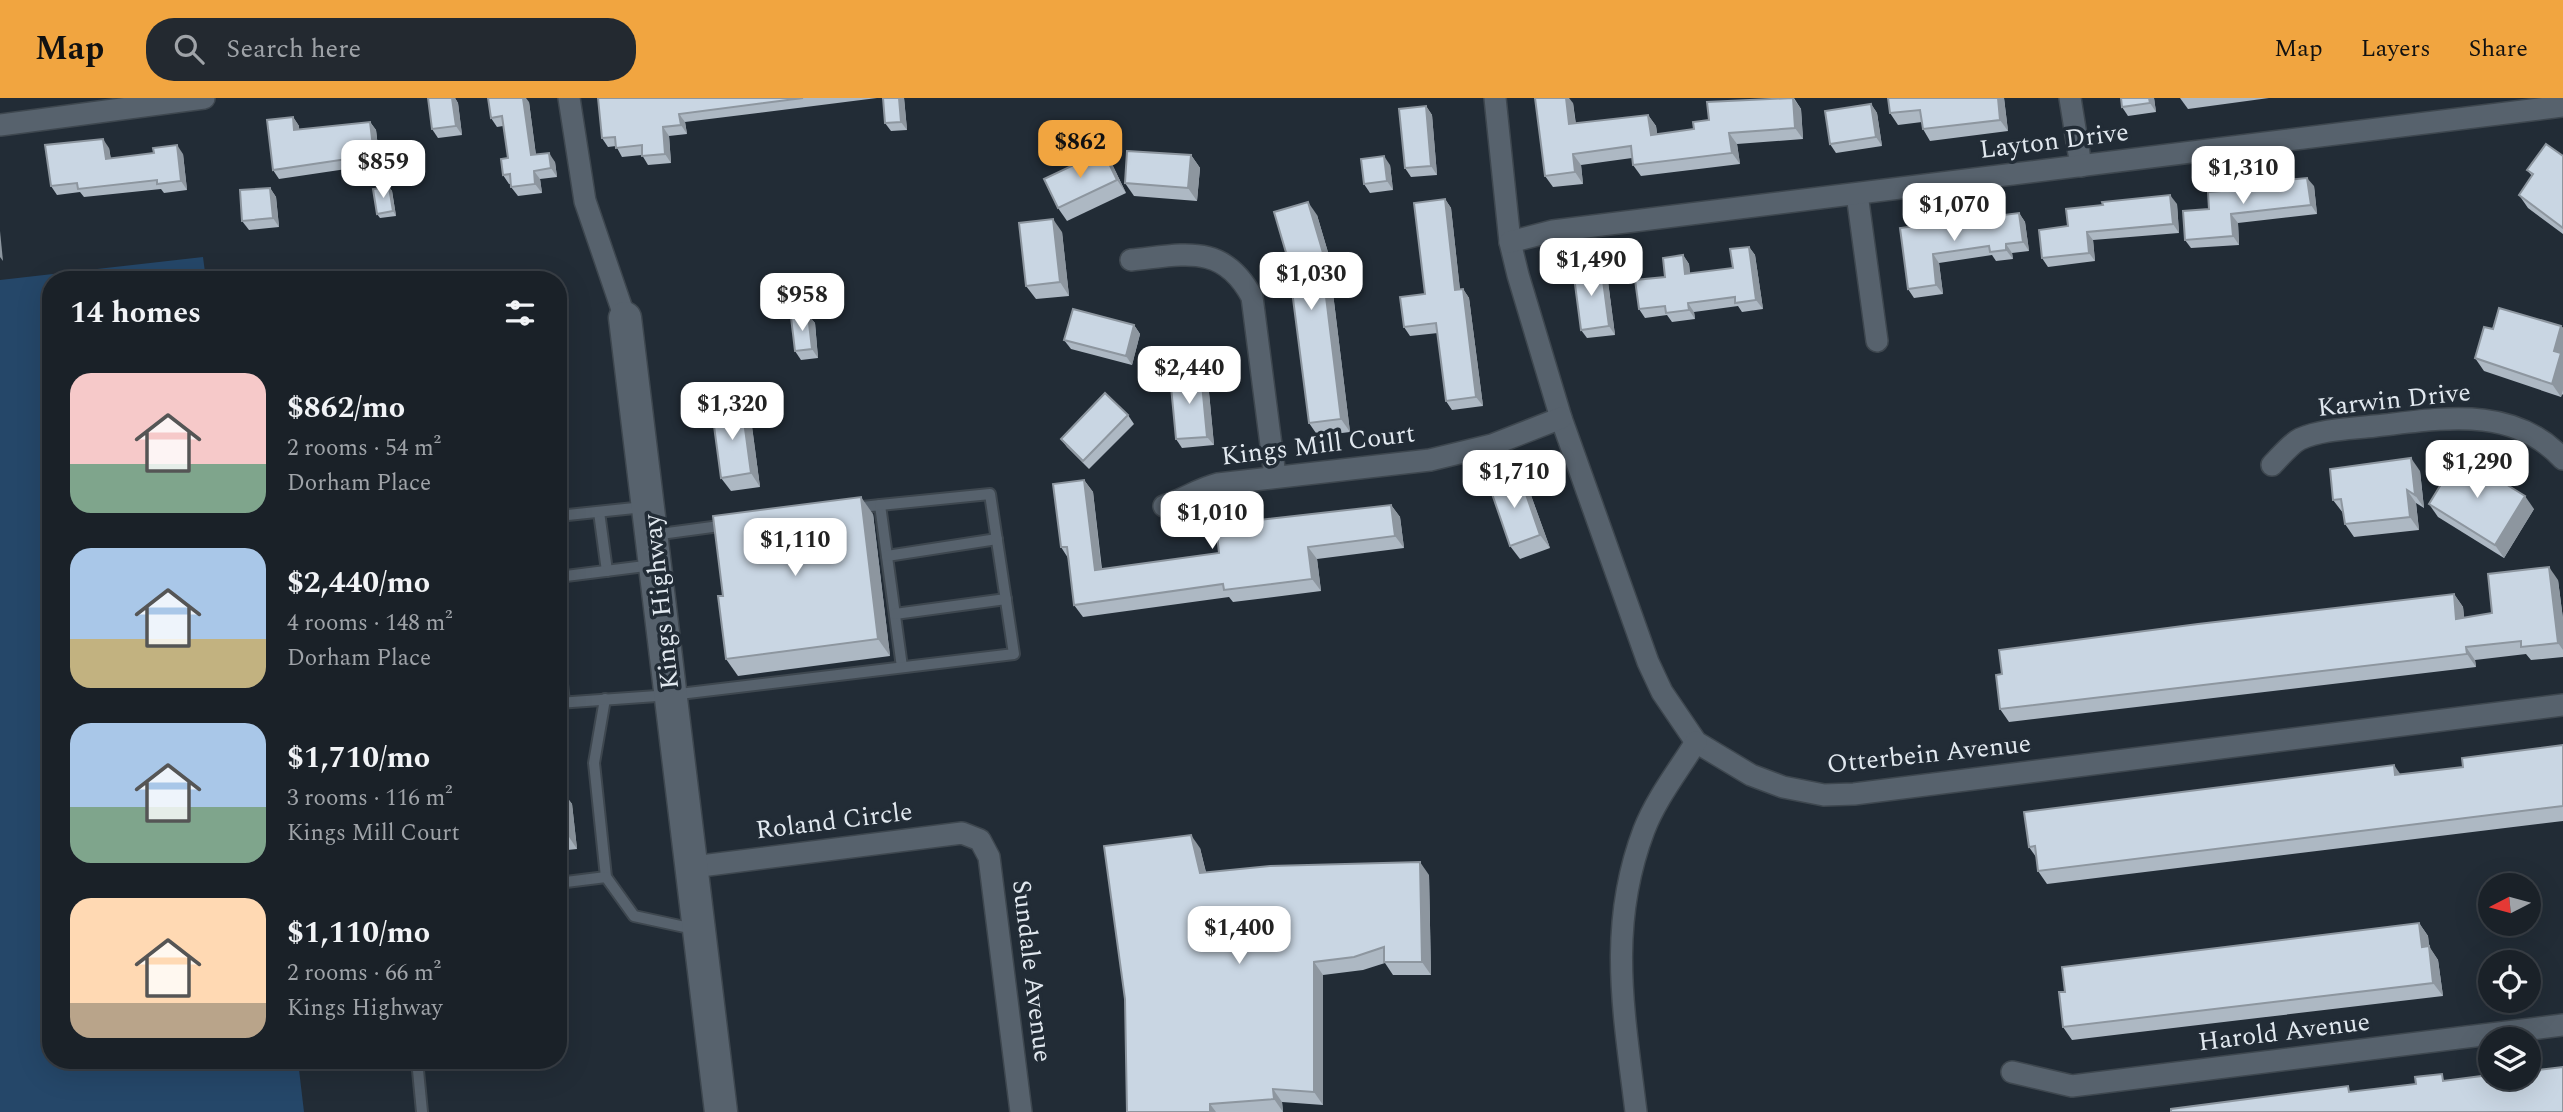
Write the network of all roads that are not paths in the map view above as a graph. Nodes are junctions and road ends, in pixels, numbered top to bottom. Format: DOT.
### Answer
graph roads {
  1 [pos="204,98"];
  2 [pos="569,98"];
  3 [pos="1495,98"];
  4 [pos="2070,98"];
  5 [pos="2563,106"];
  6 [pos="0,125"];
  7 [pos="2081,166"];
  8 [pos="1857,194"];
  9 [pos="1510,242"];
  10 [pos="1131,260"];
  11 [pos="625,318"];
  12 [pos="1877,341"];
  13 [pos="1561,418"];
  14 [pos="2563,459"];
  15 [pos="2272,465"];
  16 [pos="1275,477"];
  17 [pos="880,505"];
  18 [pos="1164,506"];
  19 [pos="840,510"];
  20 [pos="599,512"];
  21 [pos="567,515"];
  22 [pos="739,524"];
  23 [pos="653,536"];
  24 [pos="997,539"];
  25 [pos="887,556"];
  26 [pos="607,571"];
  27 [pos="567,576"];
  28 [pos="1006,599"];
  29 [pos="895,614"];
  30 [pos="902,667"];
  31 [pos="671,695"];
  32 [pos="605,699"];
  33 [pos="567,702"];
  34 [pos="2563,705"];
  35 [pos="1696,742"];
  36 [pos="980,840"];
  37 [pos="693,867"];
  38 [pos="606,877"];
  39 [pos="567,882"];
  40 [pos="701,930"];
  41 [pos="2563,1026"];
  42 [pos="417,1069"];
  43 [pos="2012,1072"];
  44 [pos="422,1112"];
  45 [pos="721,1112"];
  46 [pos="1021,1112"];
  47 [pos="1636,1112"];
  1 -- 6 [label="street"];
  2 -- 11 [label="street, Kings Highway"];
  3 -- 9 [label="street, Otterbein Avenue"];
  4 -- 7 [label="street"];
  5 -- 7 [label="street, Layton Drive"];
  7 -- 8 [label="street, Layton Drive"];
  8 -- 9 [label="street, Layton Drive"];
  8 -- 12 [label="street"];
  9 -- 13 [label="street, Otterbein Avenue"];
  10 -- 16 [label="street"];
  11 -- 23 [label="street, Kings Highway"];
  13 -- 16 [label="street, Kings Mill Court"];
  13 -- 35 [label="street, Otterbein Avenue"];
  14 -- 15 [label="street, Karwin Drive"];
  16 -- 18 [label="street, Kings Mill Court"];
  17 -- 19 [label="lane"];
  17 -- 24 [label="lane"];
  17 -- 25 [label="lane"];
  20 -- 21 [label="lane"];
  20 -- 23 [label="lane"];
  20 -- 26 [label="lane"];
  22 -- 23 [label="lane"];
  23 -- 26 [label="lane"];
  23 -- 31 [label="street, Kings Highway"];
  24 -- 25 [label="lane"];
  24 -- 28 [label="lane"];
  25 -- 29 [label="lane"];
  26 -- 27 [label="lane"];
  28 -- 29 [label="lane"];
  28 -- 30 [label="lane"];
  29 -- 30 [label="lane"];
  30 -- 31 [label="lane"];
  31 -- 32 [label="lane"];
  31 -- 37 [label="street, Kings Highway"];
  32 -- 33 [label="lane"];
  32 -- 38 [label="lane"];
  34 -- 35 [label="street, Otterbein Avenue"];
  35 -- 47 [label="street"];
  36 -- 37 [label="street, Roland Circle"];
  36 -- 46 [label="street, Sundale Avenue"];
  37 -- 40 [label="street, Kings Highway"];
  38 -- 39 [label="lane"];
  38 -- 40 [label="lane"];
  40 -- 45 [label="street, Kings Highway"];
  41 -- 43 [label="street, Harold Avenue"];
  42 -- 44 [label="lane"];
}
